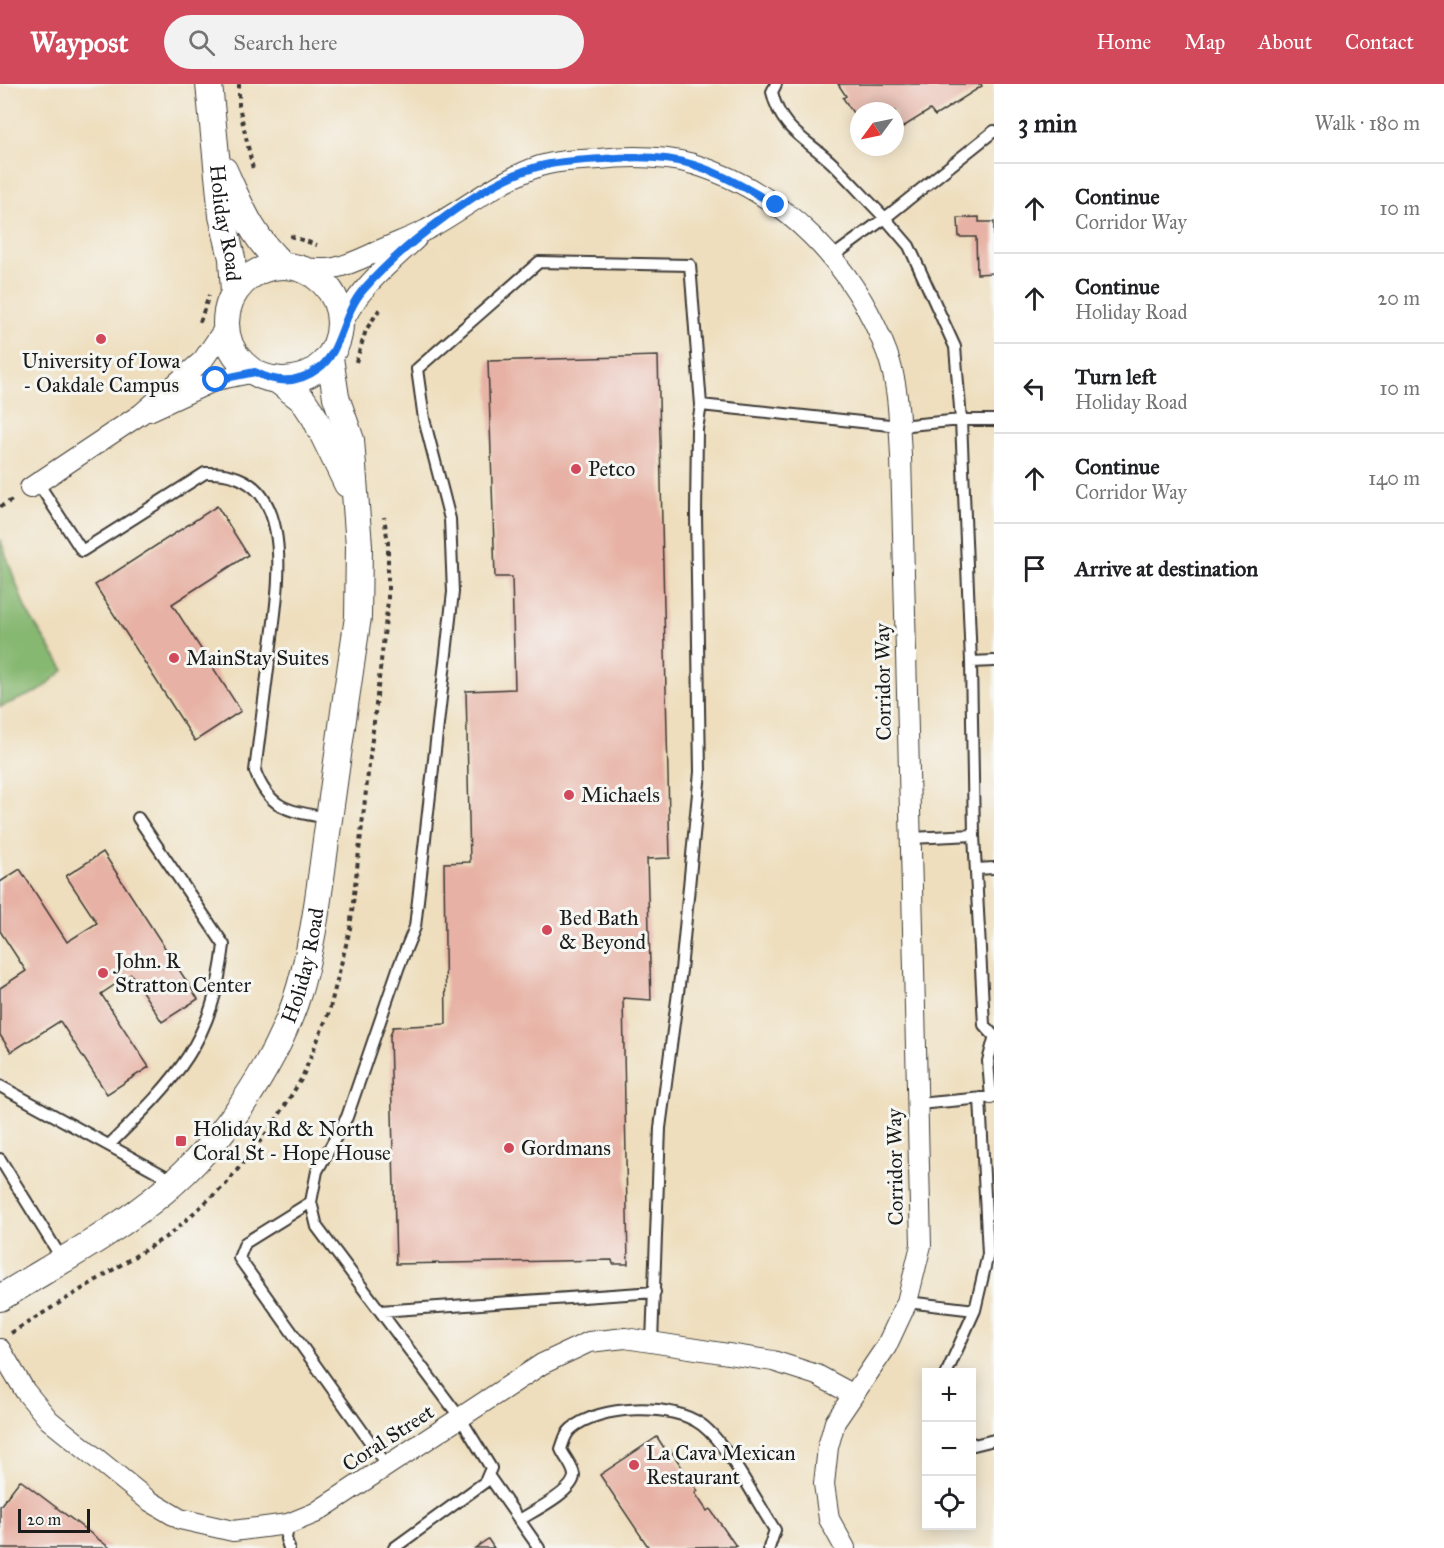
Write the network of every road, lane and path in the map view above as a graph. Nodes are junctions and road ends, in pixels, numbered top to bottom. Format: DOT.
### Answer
graph roads {
  1 [pos="209,84"];
  2 [pos="239,84"];
  3 [pos="776,84"];
  4 [pos="994,131"];
  5 [pos="215,150"];
  6 [pos="254,173"];
  7 [pos="885,218"];
  8 [pos="426,230"];
  9 [pos="284,232"];
  10 [pos="326,246"];
  11 [pos="832,257"];
  12 [pos="293,267"];
  13 [pos="222,291"];
  14 [pos="227,325"];
  15 [pos="198,327"];
  16 [pos="341,327"];
  17 [pos="330,358"];
  18 [pos="266,376"];
  19 [pos="701,405"];
  20 [pos="141,414"];
  21 [pos="961,420"];
  22 [pos="994,420"];
  23 [pos="899,426"];
  24 [pos="34,486"];
  25 [pos="355,505"];
  26 [pos="994,661"];
  27 [pos="971,662"];
  28 [pos="138,818"];
  29 [pos="329,818"];
  30 [pos="974,835"];
  31 [pos="911,838"];
  32 [pos="994,868"];
  33 [pos="976,869"];
  34 [pos="994,1037"];
  35 [pos="0,1086"];
  36 [pos="988,1098"];
  37 [pos="918,1104"];
  38 [pos="110,1144"];
  39 [pos="0,1159"];
  40 [pos="174,1181"];
  41 [pos="311,1202"];
  42 [pos="62,1259"];
  43 [pos="655,1292"];
  44 [pos="0,1298"];
  45 [pos="907,1302"];
  46 [pos="975,1310"];
  47 [pos="380,1311"];
  48 [pos="652,1342"];
  49 [pos="0,1349"];
  50 [pos="950,1368"];
  51 [pos="852,1394"];
  52 [pos="461,1419"];
  53 [pos="994,1440"];
  54 [pos="976,1444"];
  55 [pos="388,1467"];
  56 [pos="488,1475"];
  57 [pos="519,1520"];
  58 [pos="288,1524"];
  59 [pos="401,1546"];
  60 [pos="289,1548"];
  61 [pos="539,1548"];
  62 [pos="768,1548"];
  63 [pos="845,1548"];
  1 -- 5 [label="street, Holiday Road"];
  2 -- 6 [label="path"];
  3 -- 7 [label="lane"];
  4 -- 7 [label="lane"];
  5 -- 12 [label="street, Holiday Road"];
  5 -- 13 [label="street, Holiday Road"];
  7 -- 11 [label="lane"];
  7 -- 21 [label="lane"];
  8 -- 11 [label="street, Corridor Way"];
  8 -- 12 [label="street, Corridor Way"];
  8 -- 16 [label="street, Corridor Way"];
  9 -- 10 [label="path"];
  11 -- 23 [label="street, Corridor Way"];
  12 -- 13 [label="street, Holiday Road"];
  12 -- 16 [label="street, Holiday Road"];
  13 -- 14 [label="street, Holiday Road"];
  13 -- 15 [label="path"];
  14 -- 18 [label="street, Holiday Road"];
  14 -- 20 [label="street"];
  16 -- 17 [label="street, Holiday Road"];
  17 -- 18 [label="street"];
  17 -- 25 [label="street, Holiday Road"];
  18 -- 20 [label="street"];
  18 -- 25 [label="street, Holiday Road"];
  19 -- 23 [label="lane"];
  19 -- 41 [label="lane"];
  19 -- 43 [label="lane"];
  20 -- 24 [label="street"];
  21 -- 22 [label="lane"];
  21 -- 23 [label="lane"];
  21 -- 27 [label="lane"];
  23 -- 31 [label="street, Corridor Way"];
  24 -- 29 [label="lane"];
  25 -- 29 [label="street, Holiday Road"];
  26 -- 27 [label="lane"];
  27 -- 30 [label="lane"];
  28 -- 38 [label="lane"];
  29 -- 40 [label="street, Holiday Road"];
  30 -- 31 [label="lane"];
  30 -- 33 [label="lane"];
  31 -- 37 [label="street, Corridor Way"];
  32 -- 33 [label="lane"];
  33 -- 34 [label="lane"];
  34 -- 36 [label="lane"];
  35 -- 38 [label="lane"];
  36 -- 37 [label="lane"];
  36 -- 46 [label="lane"];
  37 -- 45 [label="street, Corridor Way"];
  38 -- 40 [label="lane"];
  39 -- 42 [label="lane"];
  40 -- 42 [label="street, Holiday Road"];
  41 -- 47 [label="lane"];
  41 -- 55 [label="lane"];
  42 -- 44 [label="street, Holiday Road"];
  43 -- 47 [label="lane"];
  43 -- 48 [label="lane"];
  45 -- 46 [label="lane"];
  45 -- 51 [label="street, Corridor Way"];
  46 -- 50 [label="lane"];
  47 -- 52 [label="lane"];
  48 -- 51 [label="street, Coral Street"];
  48 -- 52 [label="street, Coral Street"];
  49 -- 58 [label="street, Coral Street"];
  51 -- 63 [label="street, Corridor Way"];
  52 -- 55 [label="street, Coral Street"];
  52 -- 56 [label="lane"];
  53 -- 54 [label="lane"];
  55 -- 58 [label="street, Coral Street"];
  56 -- 57 [label="lane"];
  56 -- 59 [label="lane"];
  57 -- 61 [label="lane"];
  57 -- 62 [label="lane"];
  58 -- 60 [label="lane"];
}
